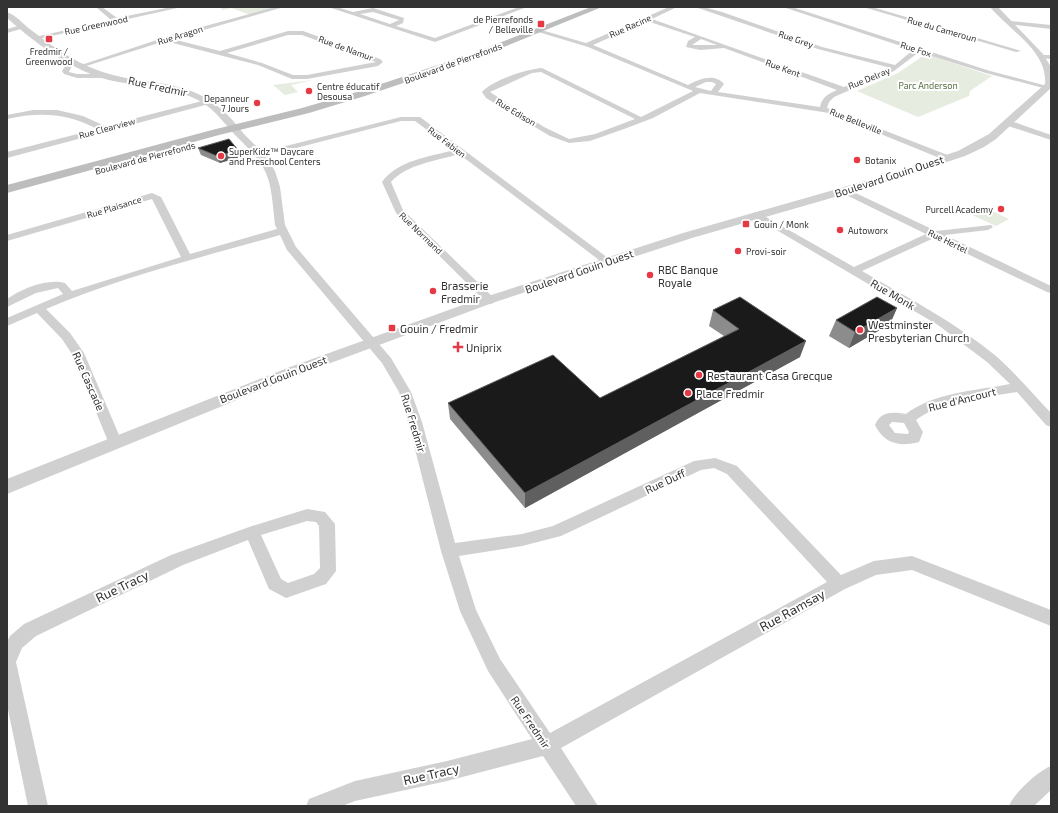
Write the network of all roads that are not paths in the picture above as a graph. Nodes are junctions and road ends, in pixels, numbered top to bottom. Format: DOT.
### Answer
graph roads {
  1 [pos="99,7"];
  2 [pos="179,7"];
  3 [pos="281,7"];
  4 [pos="331,7"];
  5 [pos="524,7"];
  6 [pos="598,7"];
  7 [pos="674,7"];
  8 [pos="698,7"];
  9 [pos="786,7"];
  10 [pos="866,7"];
  11 [pos="883,7"];
  12 [pos="994,7"];
  13 [pos="874,10"];
  14 [pos="7,14"];
  15 [pos="352,14"];
  16 [pos="647,19"];
  17 [pos="116,20"];
  18 [pos="1010,23"];
  19 [pos="389,26"];
  20 [pos="1051,27"];
  21 [pos="22,28"];
  22 [pos="7,31"];
  23 [pos="538,31"];
  24 [pos="38,37"];
  25 [pos="701,37"];
  26 [pos="165,39"];
  27 [pos="587,45"];
  28 [pos="724,46"];
  29 [pos="918,50"];
  30 [pos="1018,51"];
  31 [pos="221,53"];
  32 [pos="1042,57"];
  33 [pos="1051,58"];
  34 [pos="71,61"];
  35 [pos="81,66"];
  36 [pos="896,67"];
  37 [pos="105,76"];
  38 [pos="1049,81"];
  39 [pos="688,88"];
  40 [pos="842,89"];
  41 [pos="699,91"];
  42 [pos="712,94"];
  43 [pos="206,102"];
  44 [pos="823,108"];
  45 [pos="7,117"];
  46 [pos="640,120"];
  47 [pos="1008,124"];
  48 [pos="104,129"];
  49 [pos="236,130"];
  50 [pos="1051,138"];
  51 [pos="461,152"];
  52 [pos="7,155"];
  53 [pos="260,155"];
  54 [pos="947,158"];
  55 [pos="7,188"];
  56 [pos="845,191"];
  57 [pos="7,197"];
  58 [pos="756,215"];
  59 [pos="988,227"];
  60 [pos="282,231"];
  61 [pos="934,234"];
  62 [pos="7,238"];
  63 [pos="187,258"];
  64 [pos="608,261"];
  65 [pos="854,271"];
  66 [pos="1051,290"];
  67 [pos="70,295"];
  68 [pos="491,300"];
  69 [pos="7,304"];
  70 [pos="38,308"];
  71 [pos="9,318"];
  72 [pos="370,341"];
  73 [pos="1020,387"];
  74 [pos="908,419"];
  75 [pos="1051,422"];
  76 [pos="114,442"];
  77 [pos="7,487"];
  78 [pos="252,532"];
  79 [pos="449,551"];
  80 [pos="839,584"];
  81 [pos="1051,618"];
  82 [pos="7,662"];
  83 [pos="547,745"];
  84 [pos="1051,776"];
  85 [pos="38,806"];
  86 [pos="316,806"];
  87 [pos="588,806"];
  88 [pos="1019,806"];
  1 -- 17 [label="street"];
  2 -- 17 [label="street, Rue Greenwood"];
  3 -- 26 [label="street, Rue Aragon"];
  4 -- 15 [label="street"];
  5 -- 19 [label="street"];
  6 -- 23 [label="main road, Boulevard de Pierrefonds"];
  7 -- 16 [label="street, Rue Racine"];
  8 -- 36 [label="street, Rue Grey"];
  9 -- 29 [label="street, Rue Fox"];
  10 -- 13 [label="street, Rue du Cameroun"];
  11 -- 13 [label="street"];
  12 -- 18 [label="street"];
  13 -- 30 [label="street, Rue du Cameroun"];
  14 -- 21 [label="street, Rue Fredmir"];
  15 -- 19 [label="street"];
  15 -- 19 [label="street"];
  16 -- 25 [label="street, Rue Kent"];
  16 -- 27 [label="street, Rue Racine"];
  17 -- 24 [label="street, Rue Greenwood"];
  18 -- 20 [label="street"];
  18 -- 32 [label="street"];
  21 -- 22 [label="street"];
  21 -- 24 [label="street, Rue Fredmir"];
  23 -- 27 [label="street, Rue Belleville"];
  23 -- 49 [label="main road, Boulevard de Pierrefonds"];
  24 -- 34 [label="street, Rue Fredmir"];
  25 -- 28 [label="street, Rue Kent"];
  25 -- 28 [label="street, Rue Kent"];
  26 -- 31 [label="street, Rue de Namur"];
  26 -- 35 [label="street, Rue Aragon"];
  27 -- 39 [label="street, Rue Belleville"];
  28 -- 40 [label="street, Rue Kent"];
  29 -- 36 [label="street, Rue Delray"];
  29 -- 38 [label="street, Rue Fox"];
  31 -- 31 [label="street, Rue de Namur"];
  32 -- 33 [label="street"];
  32 -- 38 [label="street"];
  34 -- 35 [label="street, Rue Fredmir"];
  34 -- 37 [label="street, Rue Fredmir"];
  35 -- 37 [label="street, Rue Fredmir"];
  36 -- 40 [label="street, Rue Delray"];
  37 -- 43 [label="street, Rue Fredmir"];
  38 -- 47 [label="street, Boulevard Gouin Ouest"];
  39 -- 41 [label="street, Rue Belleville"];
  39 -- 42 [label="street"];
  40 -- 44 [label="street, Rue Delray"];
  41 -- 42 [label="street, Rue Belleville"];
  41 -- 46 [label="street, Rue Edison"];
  42 -- 44 [label="street, Rue Belleville"];
  43 -- 48 [label="street, Rue Clearview"];
  43 -- 49 [label="street, Rue Fredmir"];
  44 -- 54 [label="street, Rue Belleville"];
  45 -- 48 [label="street"];
  46 -- 46 [label="street, Rue Edison"];
  47 -- 50 [label="street"];
  47 -- 54 [label="street, Boulevard Gouin Ouest"];
  48 -- 52 [label="street, Rue Clearview"];
  49 -- 53 [label="street, Rue Fredmir"];
  49 -- 55 [label="main road, Boulevard de Pierrefonds"];
  49 -- 57 [label="main road, Boulevard de Pierrefonds"];
  51 -- 53 [label="street, Rue Fabien"];
  51 -- 64 [label="street, Rue Fabien"];
  51 -- 68 [label="street, Rue Normand"];
  53 -- 60 [label="street, Rue Fredmir"];
  54 -- 56 [label="street, Boulevard Gouin Ouest"];
  56 -- 58 [label="street, Boulevard Gouin Ouest"];
  56 -- 61 [label="street, Rue Hertel"];
  58 -- 64 [label="street, Boulevard Gouin Ouest"];
  58 -- 65 [label="street, Rue Monk"];
  59 -- 61 [label="street"];
  60 -- 63 [label="street"];
  60 -- 72 [label="street, Rue Fredmir"];
  61 -- 65 [label="street"];
  61 -- 66 [label="street, Rue Hertel"];
  62 -- 63 [label="street, Rue Plaisance"];
  63 -- 67 [label="street"];
  64 -- 68 [label="street, Boulevard Gouin Ouest"];
  65 -- 73 [label="street, Rue Monk"];
  67 -- 69 [label="street"];
  67 -- 70 [label="street"];
  68 -- 72 [label="street, Boulevard Gouin Ouest"];
  70 -- 71 [label="street"];
  70 -- 76 [label="street, Rue Cascade"];
  72 -- 76 [label="street, Boulevard Gouin Ouest"];
  72 -- 79 [label="street, Rue Fredmir"];
  73 -- 74 [label="street, Rue d'Ancourt"];
  73 -- 75 [label="street, Rue Monk"];
  76 -- 77 [label="street, Boulevard Gouin Ouest"];
  78 -- 78 [label="street, Rue Tracy"];
  78 -- 82 [label="street, Rue Tracy"];
  79 -- 80 [label="street, Rue Duff"];
  79 -- 83 [label="street, Rue Fredmir"];
  80 -- 81 [label="street, Rue Ramsay"];
  80 -- 83 [label="street, Rue Ramsay"];
  82 -- 85 [label="street, Rue Tracy"];
  83 -- 86 [label="street, Rue Tracy"];
  83 -- 87 [label="street, Rue Fredmir"];
  84 -- 88 [label="street"];
}
